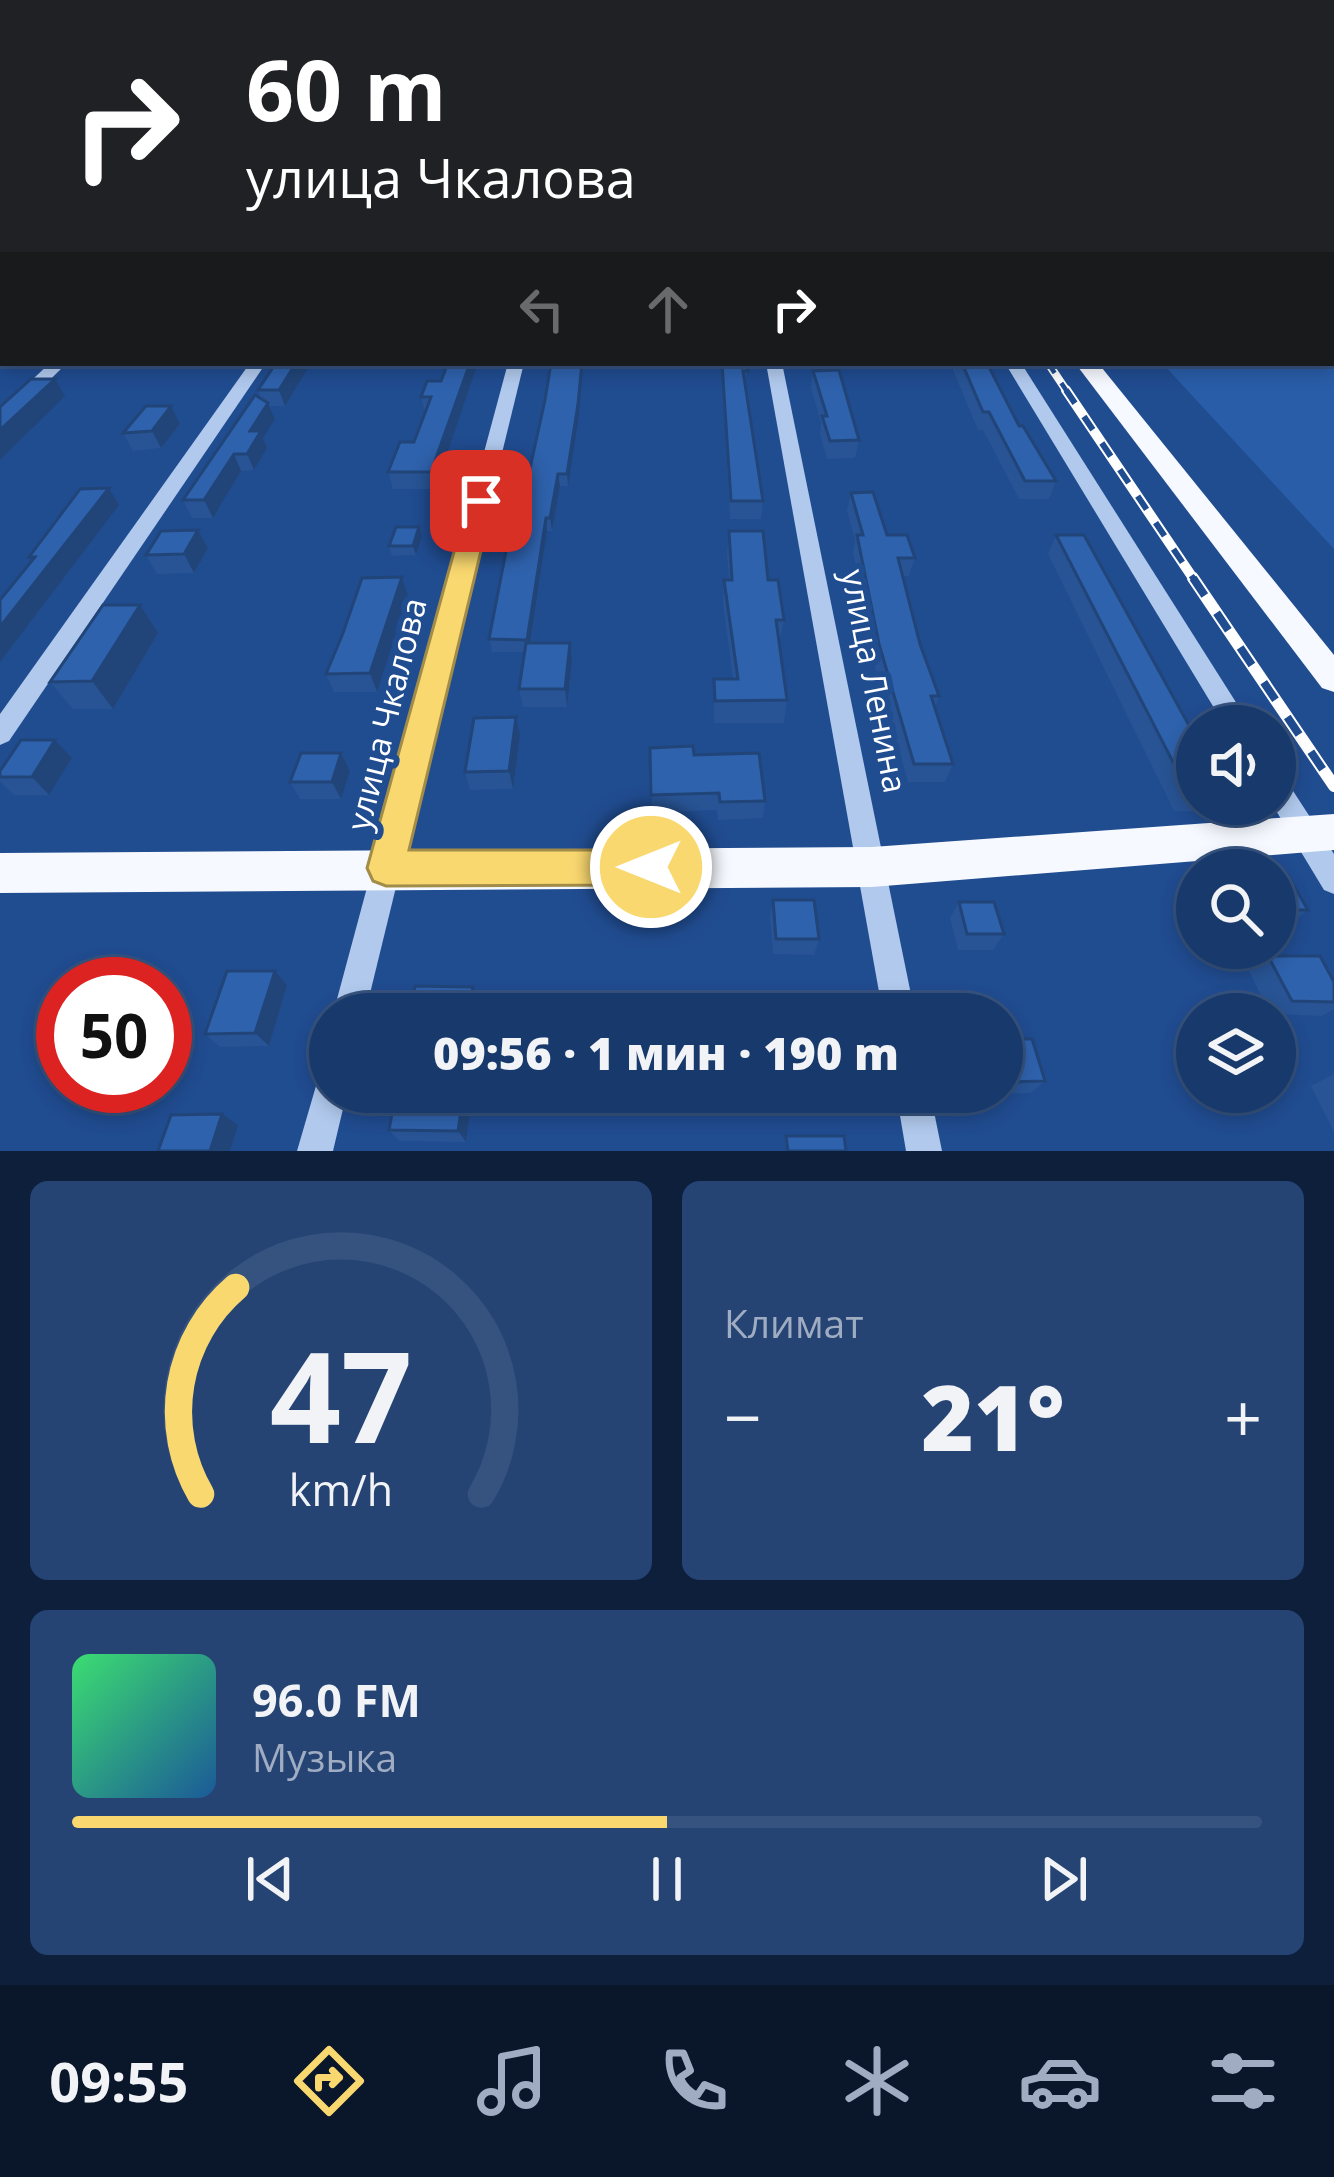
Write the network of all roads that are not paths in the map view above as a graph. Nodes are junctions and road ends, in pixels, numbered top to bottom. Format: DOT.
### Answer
graph roads {
  1 [pos="56,366"];
  2 [pos="256,366"];
  3 [pos="515,366"];
  4 [pos="775,366"];
  5 [pos="1015,366"];
  6 [pos="1088,366"];
  7 [pos="0,419"];
  8 [pos="1334,679"];
  9 [pos="1225,705"];
  10 [pos="0,734"];
  11 [pos="1296,807"];
  12 [pos="1320,833"];
  13 [pos="872,867"];
  14 [pos="386,868"];
  15 [pos="0,873"];
  16 [pos="1334,880"];
  17 [pos="354,993"];
  18 [pos="895,993"];
  19 [pos="324,1113"];
  20 [pos="917,1113"];
  21 [pos="315,1151"];
  22 [pos="924,1151"];
  1 -- 7 [label="street"];
  2 -- 10 [label="street"];
  3 -- 14 [label="street, улица Чкалова"];
  4 -- 13 [label="street, улица Ленина"];
  5 -- 9 [label="street"];
  6 -- 8 [label="main road"];
  11 -- 12 [label="street"];
  12 -- 13 [label="main road"];
  12 -- 16 [label="street"];
  13 -- 14 [label="main road"];
  13 -- 18 [label="street, улица Ленина"];
  14 -- 15 [label="main road"];
  14 -- 17 [label="street, улица Чкалова"];
  19 -- 21 [label="street"];
  20 -- 22 [label="street"];
}
